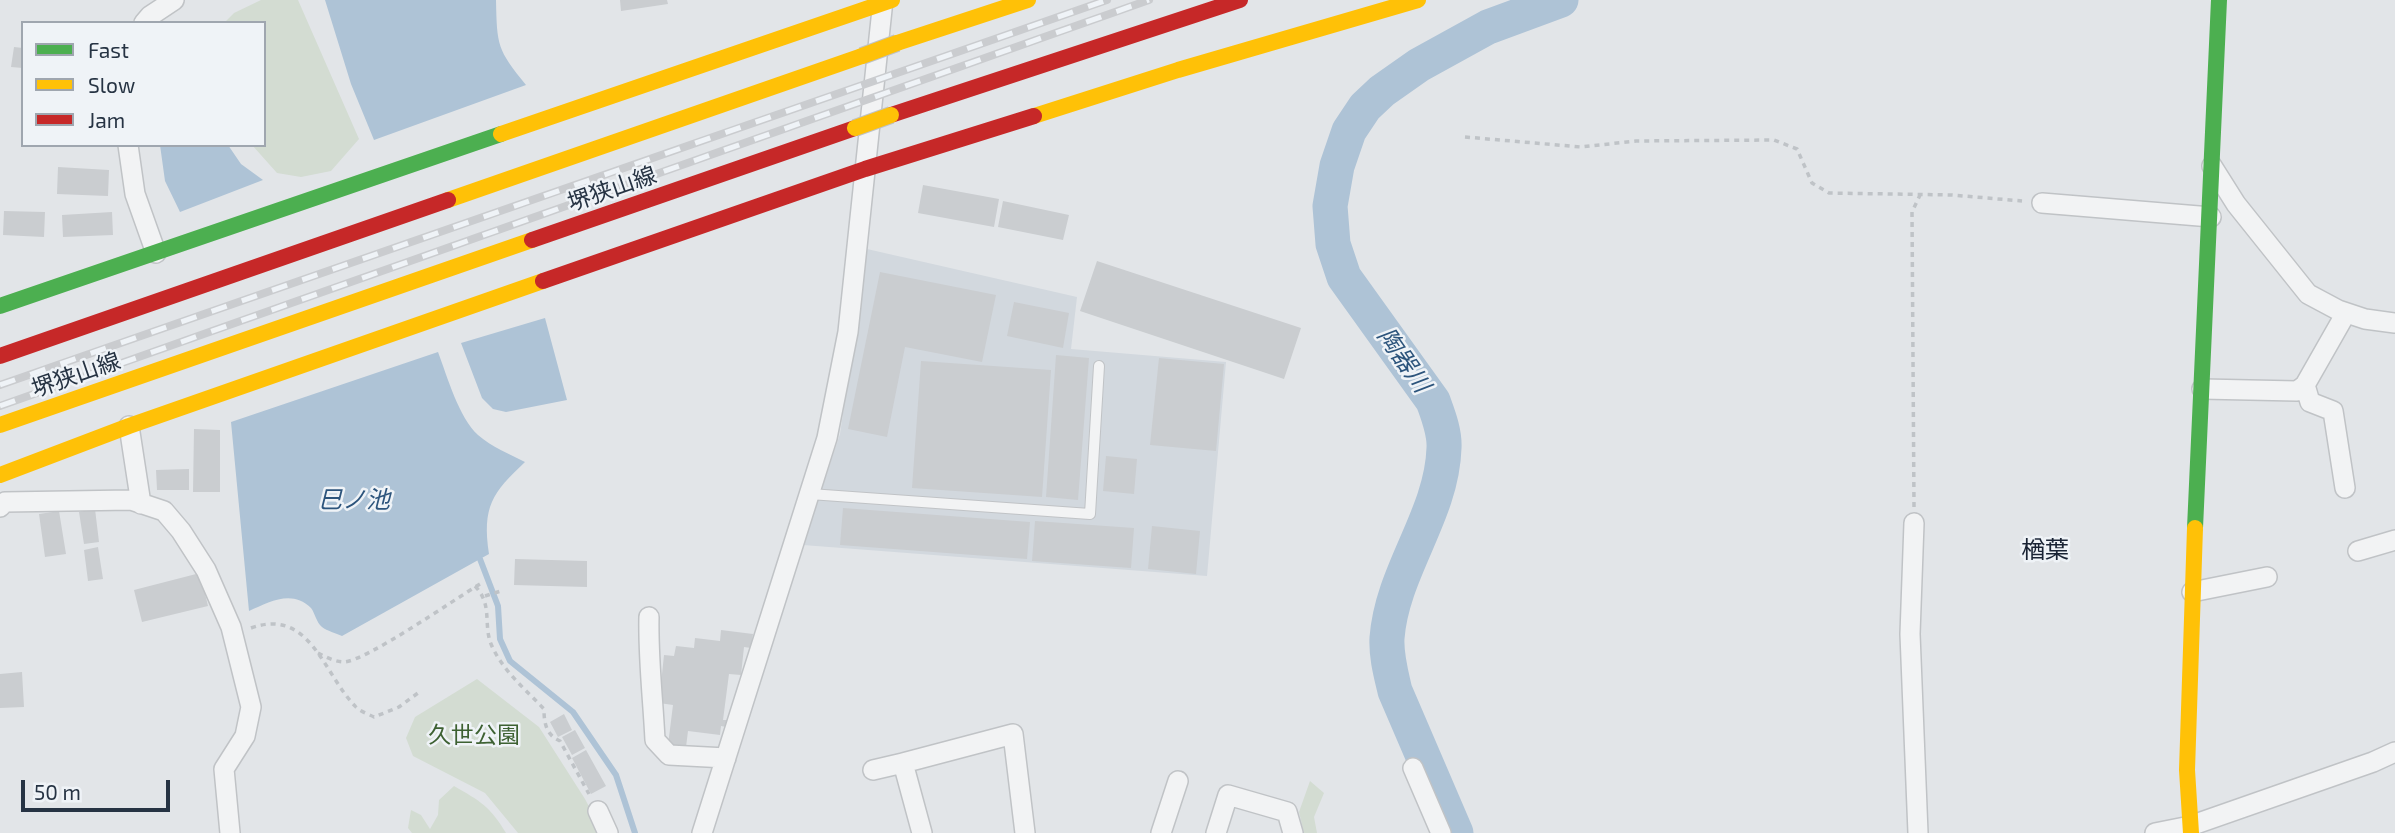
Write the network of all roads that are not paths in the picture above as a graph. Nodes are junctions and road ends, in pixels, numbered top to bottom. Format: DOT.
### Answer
graph roads {
  1 [pos="174,0"];
  2 [pos="1028,0"];
  3 [pos="1240,0"];
  4 [pos="1418,0"];
  5 [pos="2219,0"];
  6 [pos="886,1"];
  7 [pos="145,21"];
  8 [pos="128,147"];
  9 [pos="2213,166"];
  10 [pos="865,169"];
  11 [pos="2042,203"];
  12 [pos="2211,217"];
  13 [pos="156,253"];
  14 [pos="0,306"];
  15 [pos="142,307"];
  16 [pos="2346,313"];
  17 [pos="2395,323"];
  18 [pos="13,334"];
  19 [pos="0,356"];
  20 [pos="195,358"];
  21 [pos="1099,366"];
  22 [pos="2305,385"];
  23 [pos="2202,389"];
  24 [pos="0,425"];
  25 [pos="129,426"];
  26 [pos="24,433"];
  27 [pos="0,475"];
  28 [pos="2345,488"];
  29 [pos="810,494"];
  30 [pos="141,504"];
  31 [pos="0,507"];
  32 [pos="1914,523"];
  33 [pos="2395,540"];
  34 [pos="2358,551"];
  35 [pos="2267,577"];
  36 [pos="2192,592"];
  37 [pos="649,617"];
  38 [pos="2395,752"];
  39 [pos="726,758"];
  40 [pos="903,763"];
  41 [pos="1413,768"];
  42 [pos="873,770"];
  43 [pos="1178,781"];
  44 [pos="598,811"];
  45 [pos="2190,830"];
  46 [pos="230,833"];
  47 [pos="608,833"];
  48 [pos="702,833"];
  49 [pos="922,833"];
  50 [pos="1025,833"];
  51 [pos="1161,833"];
  52 [pos="1216,833"];
  53 [pos="1293,833"];
  54 [pos="1441,833"];
  55 [pos="1918,833"];
  56 [pos="2155,833"];
  1 -- 7 [label="street"];
  2 -- 15 [label="main road, 堺狭山線, bridge"];
  3 -- 20 [label="main road, 堺狭山線, bridge"];
  4 -- 10 [label="main road"];
  5 -- 9 [label="main road"];
  6 -- 10 [label="street"];
  6 -- 13 [label="main road"];
  8 -- 13 [label="street"];
  9 -- 12 [label="main road"];
  9 -- 16 [label="street"];
  10 -- 25 [label="main road"];
  10 -- 29 [label="street"];
  11 -- 12 [label="street"];
  12 -- 23 [label="main road"];
  13 -- 14 [label="main road"];
  15 -- 18 [label="main road"];
  15 -- 19 [label="main road, 堺狭山線"];
  16 -- 17 [label="street"];
  16 -- 22 [label="street"];
  20 -- 24 [label="main road, 堺狭山線"];
  20 -- 26 [label="main road"];
  21 -- 29 [label="lane"];
  22 -- 23 [label="street"];
  22 -- 28 [label="street"];
  23 -- 36 [label="main road"];
  25 -- 27 [label="main road"];
  25 -- 30 [label="street"];
  29 -- 39 [label="street"];
  30 -- 31 [label="street"];
  30 -- 46 [label="street"];
  32 -- 55 [label="street"];
  33 -- 34 [label="street"];
  35 -- 36 [label="street"];
  36 -- 45 [label="main road"];
  37 -- 39 [label="street"];
  38 -- 45 [label="street"];
  39 -- 48 [label="street"];
  40 -- 42 [label="street"];
  40 -- 49 [label="street"];
  40 -- 50 [label="street"];
  41 -- 54 [label="street"];
  43 -- 51 [label="street"];
  44 -- 47 [label="street"];
  45 -- 56 [label="street"];
  52 -- 53 [label="street"];
}
